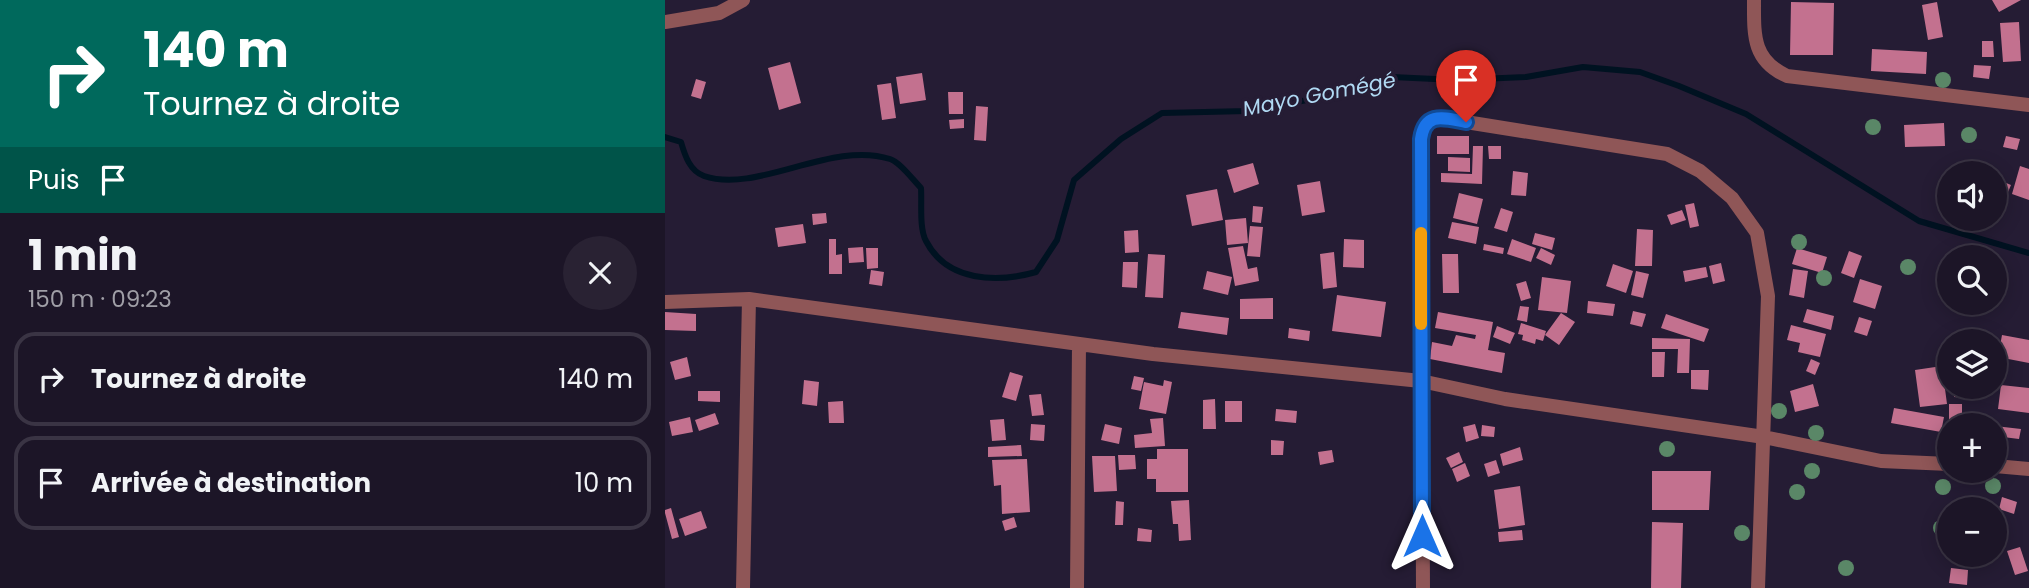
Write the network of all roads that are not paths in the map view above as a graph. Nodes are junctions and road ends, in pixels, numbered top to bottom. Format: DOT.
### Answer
graph roads {
  1 [pos="743,0"];
  2 [pos="1754,0"];
  3 [pos="665,22"];
  4 [pos="2029,105"];
  5 [pos="749,299"];
  6 [pos="665,302"];
  7 [pos="1079,344"];
  8 [pos="1422,381"];
  9 [pos="1764,437"];
  10 [pos="1937,463"];
  11 [pos="2007,467"];
  12 [pos="2029,469"];
  13 [pos="743,588"];
  14 [pos="1077,588"];
  15 [pos="1423,588"];
  16 [pos="1758,588"];
  1 -- 3 [label="street"];
  2 -- 4 [label="street"];
  5 -- 6 [label="street"];
  5 -- 7 [label="street"];
  5 -- 13 [label="street"];
  7 -- 8 [label="street"];
  7 -- 14 [label="street"];
  8 -- 9 [label="street"];
  8 -- 9 [label="street"];
  8 -- 15 [label="street"];
  9 -- 10 [label="street"];
  9 -- 16 [label="street"];
  11 -- 12 [label="street"];
}
